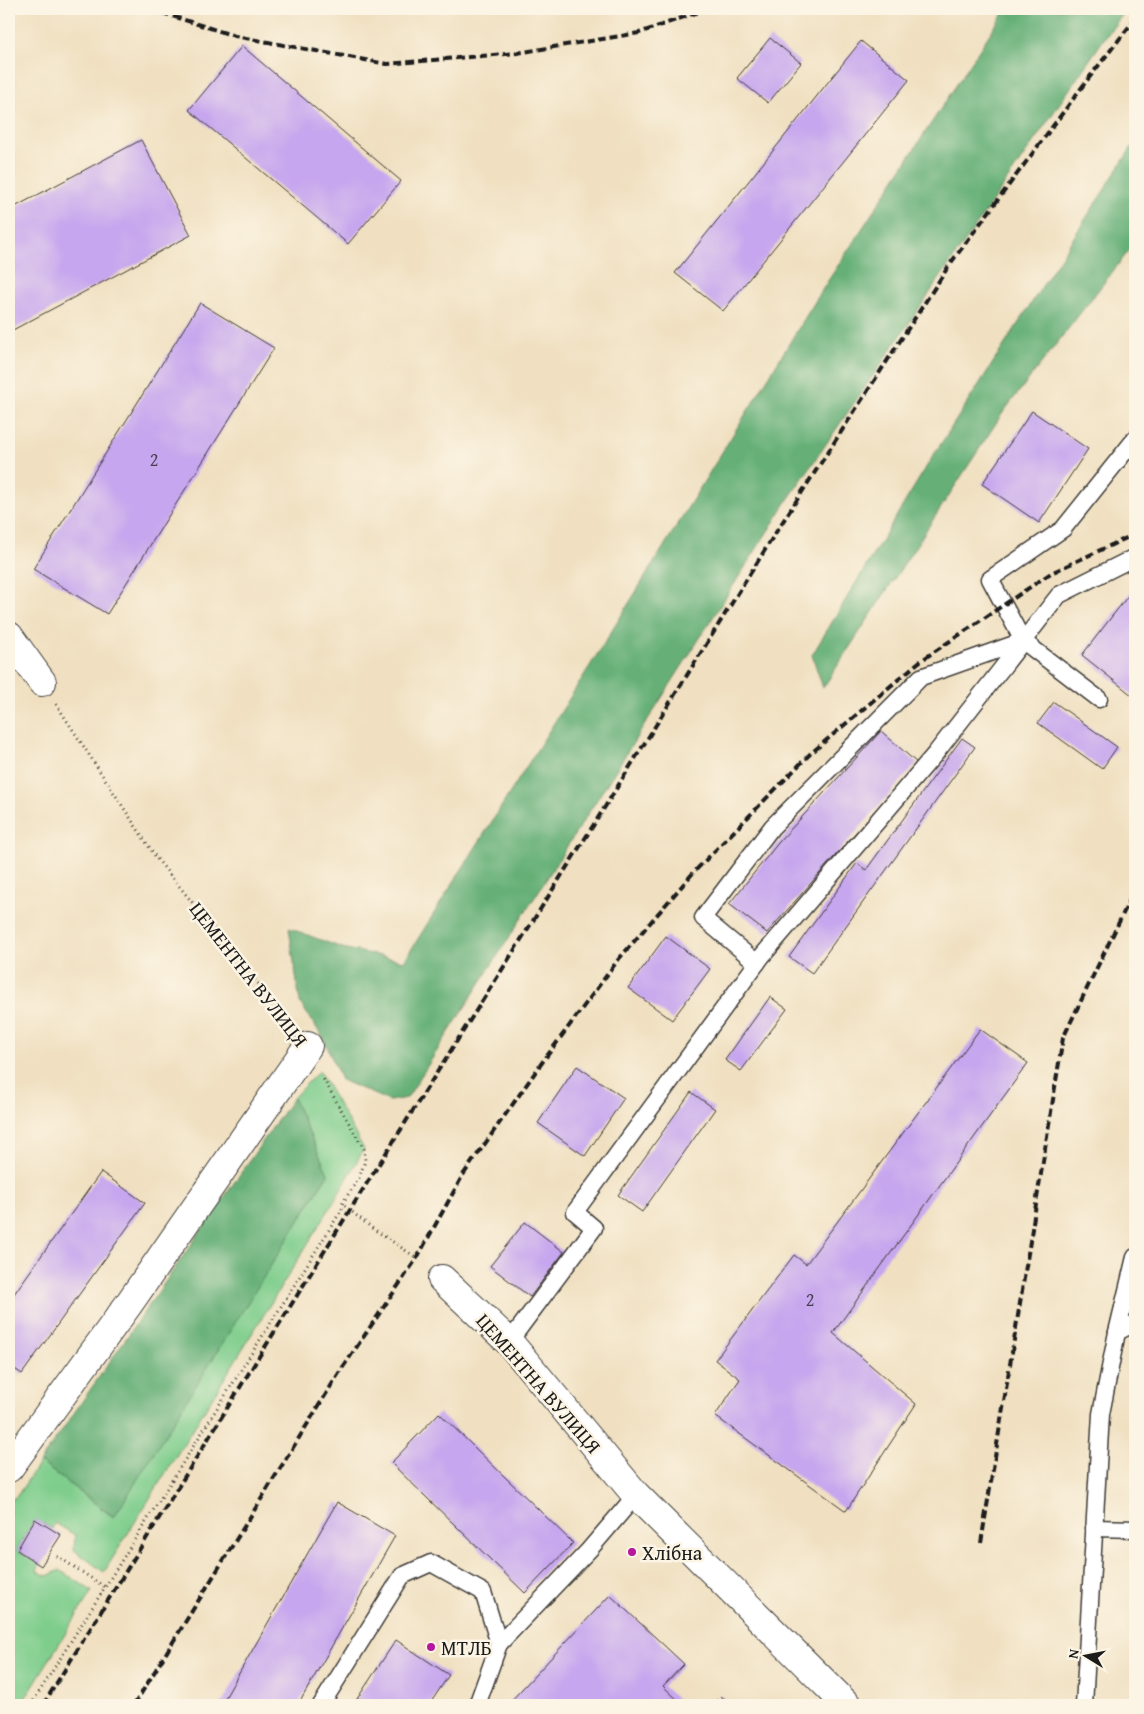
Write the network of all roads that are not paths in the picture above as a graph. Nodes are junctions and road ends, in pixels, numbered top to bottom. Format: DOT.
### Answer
graph roads {
  1 [pos="1135,439"];
  2 [pos="1135,557"];
  3 [pos="9,636"];
  4 [pos="1023,642"];
  5 [pos="42,682"];
  6 [pos="1098,699"];
  7 [pos="757,963"];
  8 [pos="308,1046"];
  9 [pos="1135,1257"];
  10 [pos="442,1278"];
  11 [pos="1135,1323"];
  12 [pos="1117,1332"];
  13 [pos="509,1342"];
  14 [pos="9,1468"];
  15 [pos="636,1495"];
  16 [pos="1094,1528"];
  17 [pos="1135,1529"];
  18 [pos="499,1644"];
  19 [pos="321,1705"];
  20 [pos="477,1705"];
  21 [pos="848,1705"];
  22 [pos="1084,1705"];
  1 -- 4 [label="lane"];
  2 -- 4 [label="lane"];
  3 -- 5 [label="street"];
  4 -- 6 [label="lane"];
  4 -- 7 [label="lane"];
  4 -- 7 [label="lane"];
  7 -- 13 [label="lane"];
  8 -- 14 [label="street"];
  9 -- 12 [label="lane"];
  10 -- 13 [label="street, ЦЕМЕНТНА ВУЛИЦЯ"];
  11 -- 12 [label="lane"];
  12 -- 16 [label="lane"];
  13 -- 15 [label="street, ЦЕМЕНТНА ВУЛИЦЯ"];
  15 -- 18 [label="lane"];
  15 -- 21 [label="street, ЦЕМЕНТНА ВУЛИЦЯ"];
  16 -- 17 [label="lane"];
  16 -- 22 [label="lane"];
  18 -- 19 [label="lane"];
  18 -- 20 [label="lane"];
}
